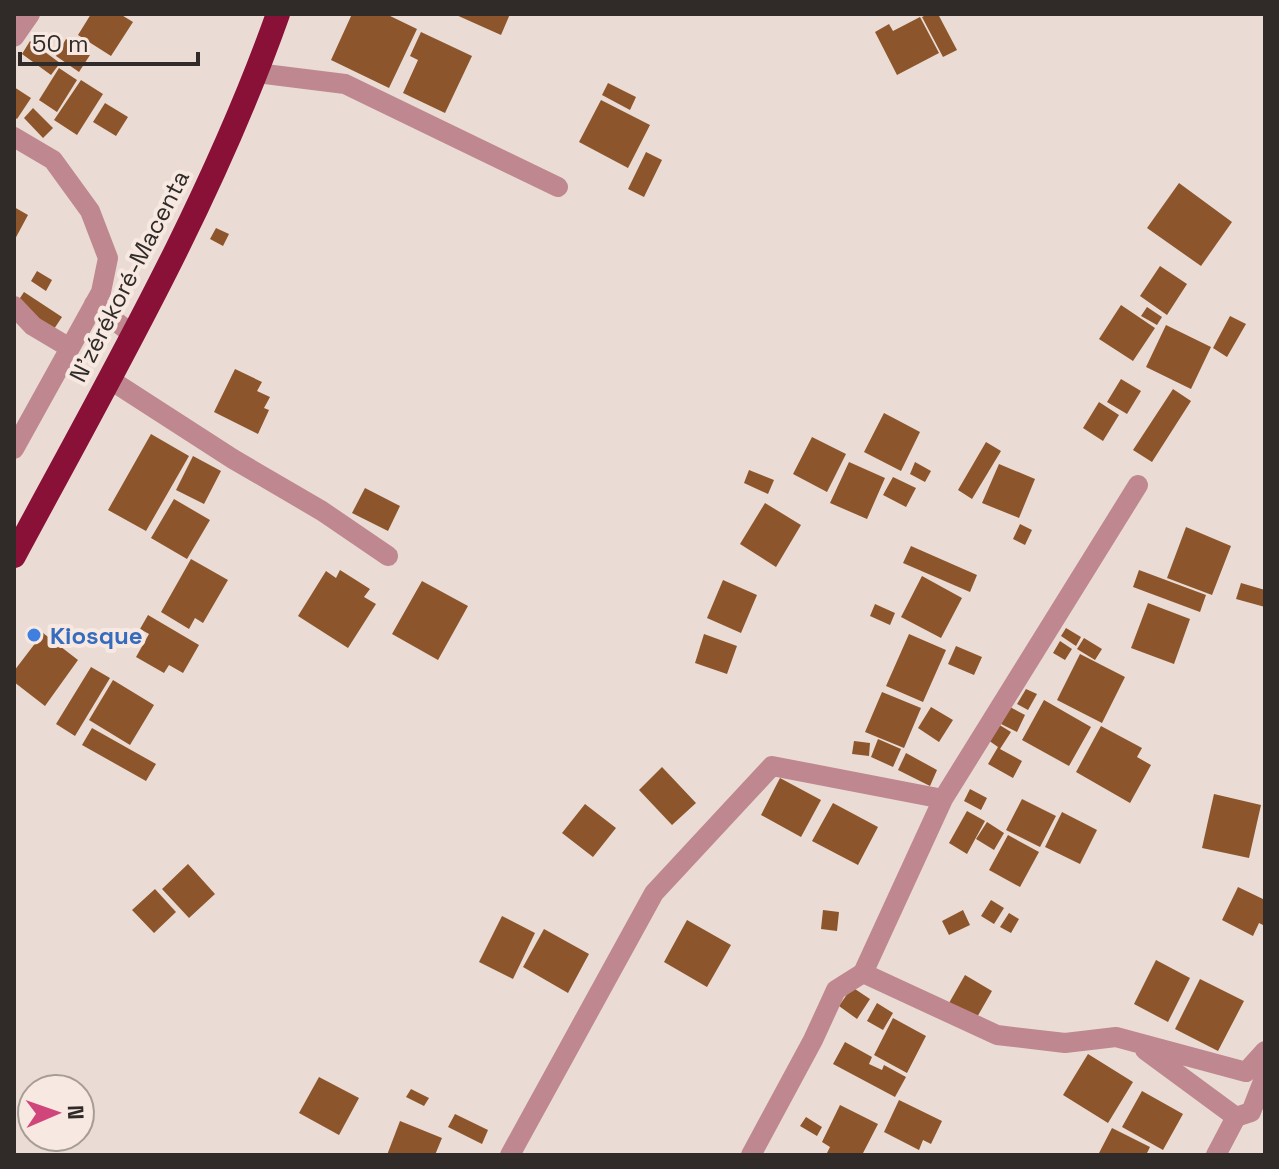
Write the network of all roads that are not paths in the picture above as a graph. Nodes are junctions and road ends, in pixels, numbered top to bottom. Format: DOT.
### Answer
graph roads {
  1 [pos="30,14"];
  2 [pos="278,14"];
  3 [pos="14,37"];
  4 [pos="257,73"];
  5 [pos="14,137"];
  6 [pos="558,187"];
  7 [pos="94,304"];
  8 [pos="14,306"];
  9 [pos="133,335"];
  10 [pos="70,348"];
  11 [pos="109,379"];
  12 [pos="14,449"];
  13 [pos="1138,485"];
  14 [pos="14,556"];
  15 [pos="388,556"];
  16 [pos="943,799"];
  17 [pos="863,973"];
  18 [pos="1135,1043"];
  19 [pos="1265,1051"];
  20 [pos="1265,1076"];
  21 [pos="1236,1117"];
  22 [pos="510,1155"];
  23 [pos="751,1155"];
  24 [pos="1216,1155"];
  1 -- 3 [label="street"];
  2 -- 4 [label="highway, N'zérékoré-Macenta"];
  4 -- 6 [label="street"];
  4 -- 9 [label="highway, N'zérékoré-Macenta"];
  5 -- 7 [label="street"];
  7 -- 9 [label="street"];
  7 -- 10 [label="street"];
  8 -- 10 [label="street"];
  9 -- 11 [label="highway, N'zérékoré-Macenta"];
  10 -- 12 [label="street"];
  11 -- 14 [label="highway, N'zérékoré-Macenta"];
  11 -- 15 [label="street"];
  13 -- 16 [label="street"];
  16 -- 17 [label="street"];
  16 -- 22 [label="street"];
  17 -- 18 [label="street"];
  17 -- 23 [label="street"];
  18 -- 19 [label="street"];
  18 -- 21 [label="street"];
  20 -- 21 [label="street"];
  21 -- 24 [label="street"];
}
